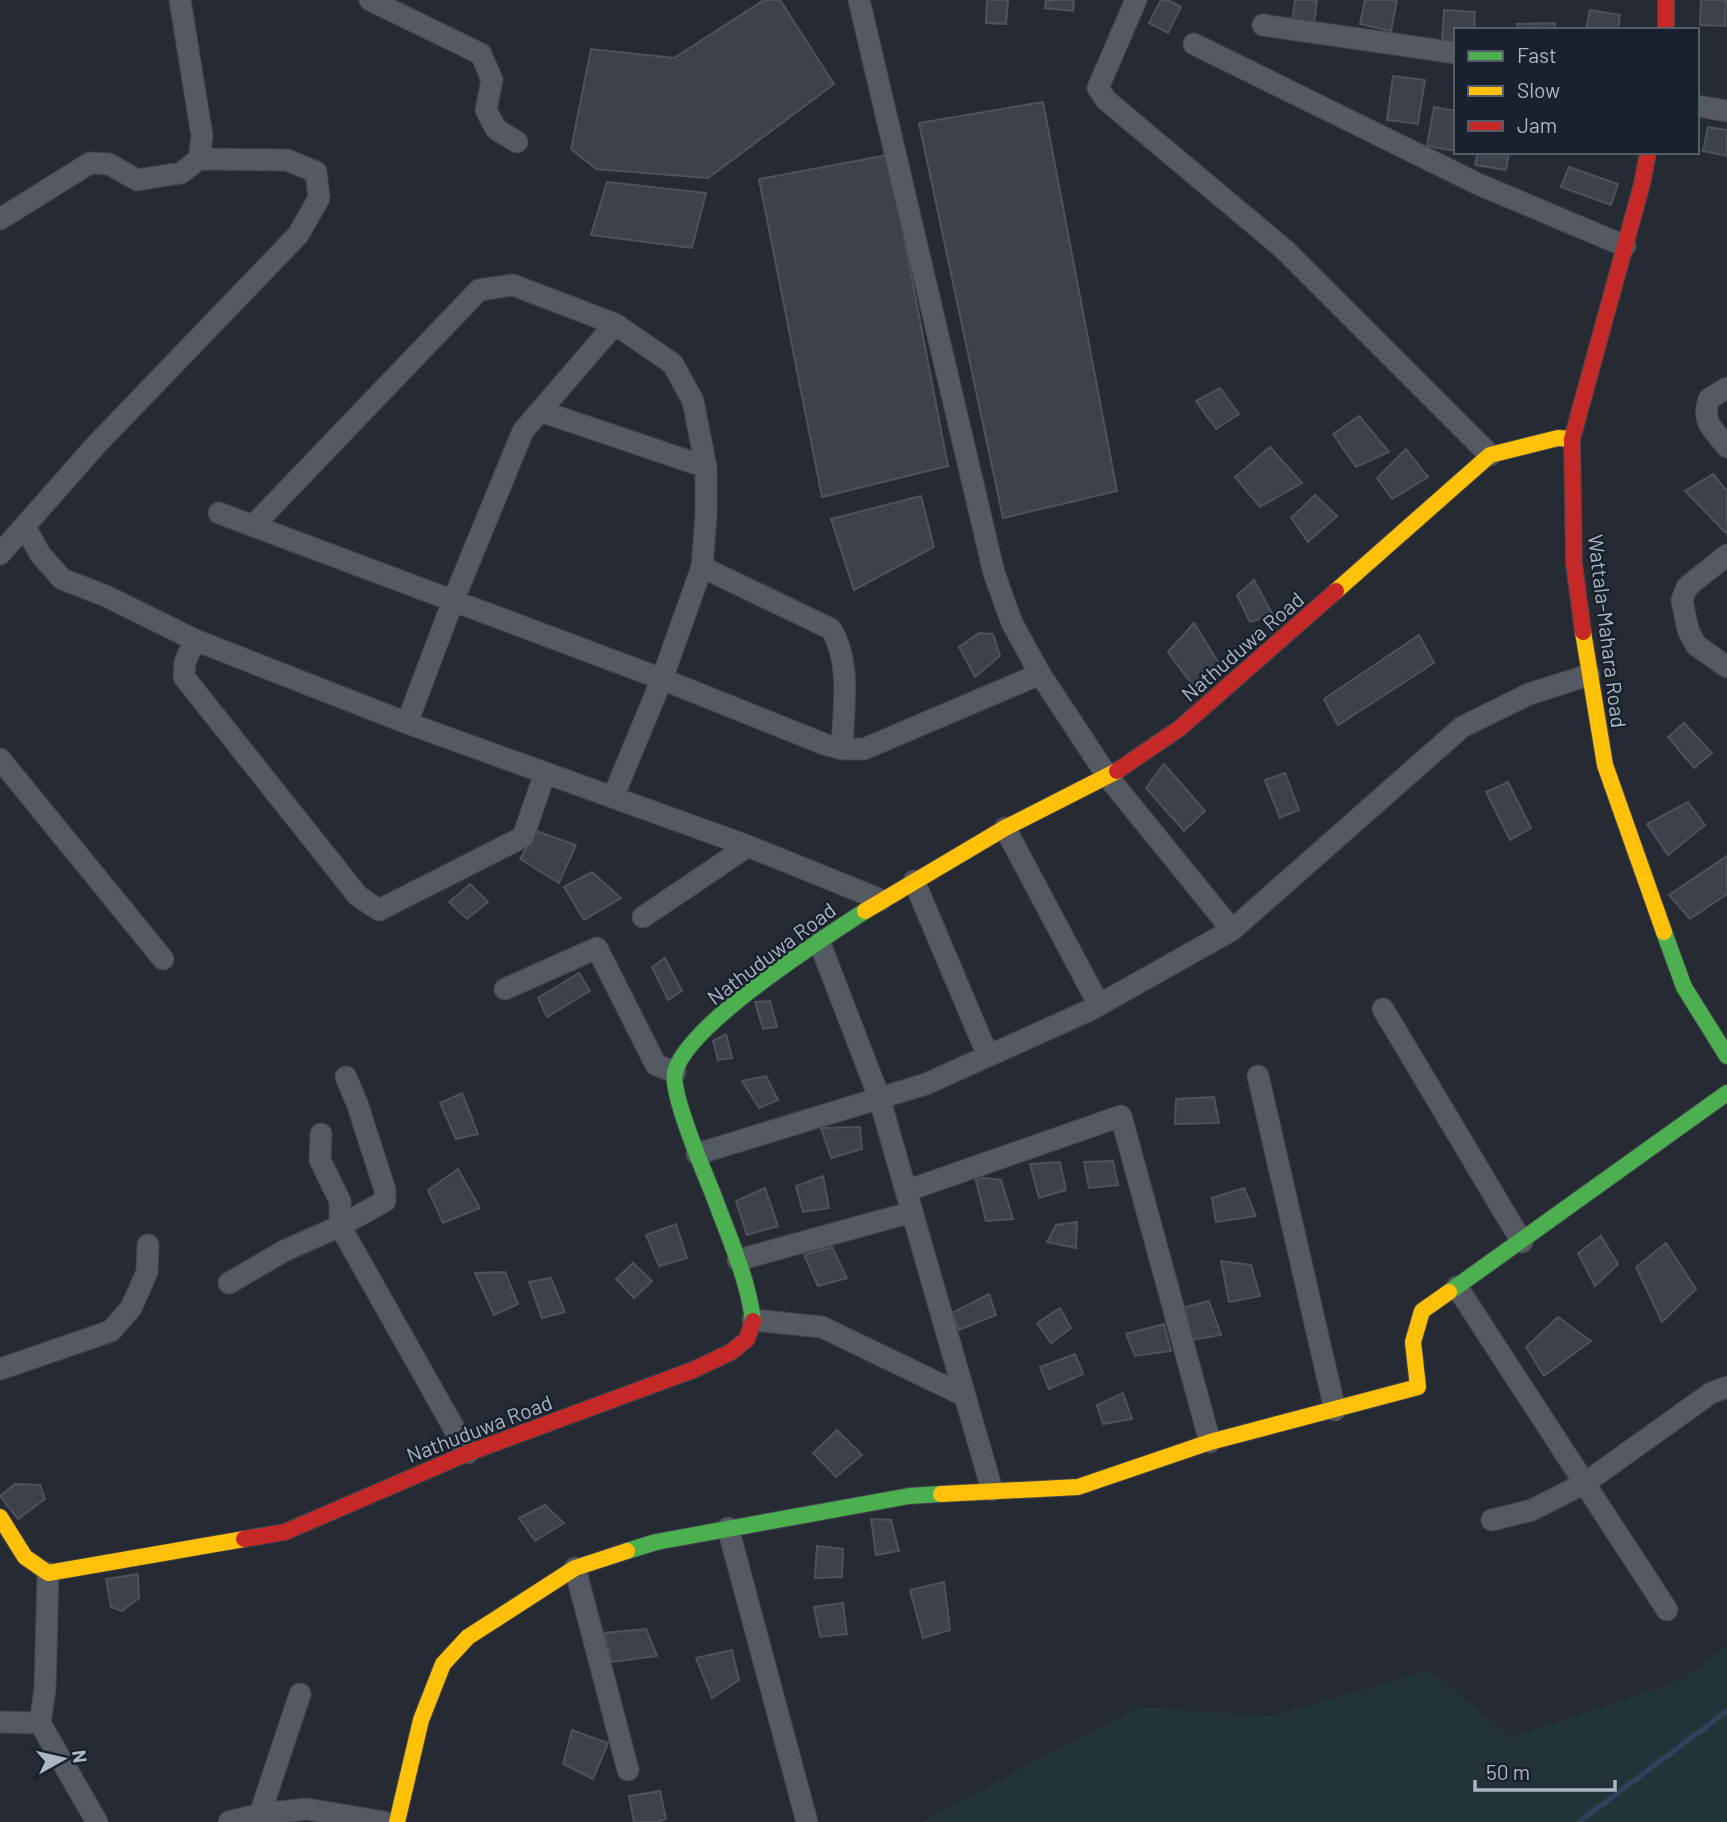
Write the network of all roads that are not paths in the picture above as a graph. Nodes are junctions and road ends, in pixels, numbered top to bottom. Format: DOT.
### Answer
graph roads {
  1 [pos="180,0"];
  2 [pos="370,0"];
  3 [pos="859,0"];
  4 [pos="1136,0"];
  5 [pos="1666,0"];
  6 [pos="1263,25"];
  7 [pos="1666,28"];
  8 [pos="1194,44"];
  9 [pos="1454,53"];
  10 [pos="1699,106"];
  11 [pos="1727,111"];
  12 [pos="517,142"];
  13 [pos="1648,154"];
  14 [pos="199,159"];
  15 [pos="0,219"];
  16 [pos="1625,246"];
  17 [pos="615,324"];
  18 [pos="1727,388"];
  19 [pos="540,411"];
  20 [pos="1572,439"];
  21 [pos="1727,447"];
  22 [pos="1490,455"];
  23 [pos="706,467"];
  24 [pos="219,513"];
  25 [pos="254,526"];
  26 [pos="26,527"];
  27 [pos="0,554"];
  28 [pos="1727,555"];
  29 [pos="702,567"];
  30 [pos="453,601"];
  31 [pos="195,640"];
  32 [pos="1727,667"];
  33 [pos="1040,674"];
  34 [pos="1589,675"];
  35 [pos="662,679"];
  36 [pos="407,723"];
  37 [pos="842,749"];
  38 [pos="0,759"];
  39 [pos="545,773"];
  40 [pos="1108,777"];
  41 [pos="612,797"];
  42 [pos="1005,828"];
  43 [pos="748,846"];
  44 [pos="914,881"];
  45 [pos="880,900"];
  46 [pos="643,917"];
  47 [pos="1232,930"];
  48 [pos="819,941"];
  49 [pos="163,959"];
  50 [pos="505,989"];
  51 [pos="1099,1005"];
  52 [pos="1383,1009"];
  53 [pos="988,1056"];
  54 [pos="1727,1056"];
  55 [pos="675,1072"];
  56 [pos="1258,1076"];
  57 [pos="346,1077"];
  58 [pos="1727,1093"];
  59 [pos="879,1097"];
  60 [pos="321,1134"];
  61 [pos="697,1154"];
  62 [pos="906,1191"];
  63 [pos="912,1212"];
  64 [pos="340,1226"];
  65 [pos="1522,1242"];
  66 [pos="148,1245"];
  67 [pos="738,1260"];
  68 [pos="229,1283"];
  69 [pos="1457,1287"];
  70 [pos="753,1320"];
  71 [pos="0,1369"];
  72 [pos="1727,1387"];
  73 [pos="965,1396"];
  74 [pos="1335,1410"];
  75 [pos="1210,1442"];
  76 [pos="468,1453"];
  77 [pos="1585,1483"];
  78 [pos="992,1490"];
  79 [pos="0,1517"];
  80 [pos="1492,1520"];
  81 [pos="728,1528"];
  82 [pos="575,1569"];
  83 [pos="48,1573"];
  84 [pos="1667,1610"];
  85 [pos="300,1695"];
  86 [pos="0,1723"];
  87 [pos="40,1723"];
  88 [pos="628,1770"];
  89 [pos="260,1814"];
  90 [pos="97,1822"];
  91 [pos="229,1822"];
  92 [pos="384,1822"];
  93 [pos="397,1822"];
  94 [pos="807,1822"];
  1 -- 14 [label="street"];
  2 -- 12 [label="street"];
  3 -- 33 [label="street"];
  4 -- 22 [label="street"];
  5 -- 7 [label="street"];
  6 -- 9 [label="street"];
  8 -- 16 [label="street"];
  10 -- 11 [label="street"];
  13 -- 16 [label="street, Wattala-Mahara Road"];
  14 -- 15 [label="street"];
  14 -- 26 [label="street"];
  16 -- 20 [label="street, Wattala-Mahara Road"];
  17 -- 19 [label="street"];
  17 -- 23 [label="street"];
  17 -- 25 [label="street"];
  18 -- 21 [label="street"];
  19 -- 23 [label="street"];
  19 -- 30 [label="street"];
  20 -- 22 [label="street, Nathuduwa Road"];
  20 -- 34 [label="street, Wattala-Mahara Road"];
  22 -- 40 [label="street, Nathuduwa Road"];
  23 -- 29 [label="street"];
  24 -- 25 [label="street"];
  25 -- 30 [label="street"];
  26 -- 27 [label="street"];
  26 -- 31 [label="street"];
  28 -- 32 [label="street"];
  29 -- 35 [label="street"];
  29 -- 37 [label="street"];
  30 -- 35 [label="street"];
  30 -- 36 [label="street"];
  31 -- 36 [label="street"];
  31 -- 39 [label="street"];
  33 -- 37 [label="street"];
  33 -- 40 [label="street"];
  34 -- 47 [label="street"];
  34 -- 54 [label="street, Wattala-Mahara Road"];
  35 -- 37 [label="street"];
  35 -- 41 [label="street"];
  36 -- 39 [label="street"];
  38 -- 49 [label="street"];
  39 -- 41 [label="street"];
  40 -- 42 [label="street, Nathuduwa Road"];
  40 -- 47 [label="street"];
  41 -- 43 [label="street"];
  42 -- 44 [label="street, Nathuduwa Road"];
  42 -- 51 [label="street"];
  43 -- 45 [label="street"];
  43 -- 46 [label="street"];
  44 -- 45 [label="street, Nathuduwa Road"];
  44 -- 53 [label="street"];
  45 -- 48 [label="street, Nathuduwa Road"];
  47 -- 51 [label="street"];
  48 -- 55 [label="street, Nathuduwa Road"];
  48 -- 59 [label="street"];
  50 -- 55 [label="street"];
  51 -- 53 [label="street"];
  52 -- 65 [label="street"];
  53 -- 59 [label="street"];
  55 -- 61 [label="street"];
  56 -- 74 [label="street"];
  57 -- 64 [label="street"];
  58 -- 65 [label="street"];
  59 -- 61 [label="street"];
  59 -- 62 [label="street"];
  60 -- 64 [label="street"];
  61 -- 67 [label="street"];
  62 -- 63 [label="street"];
  62 -- 75 [label="street"];
  63 -- 67 [label="street"];
  63 -- 73 [label="street"];
  64 -- 68 [label="street"];
  64 -- 76 [label="street"];
  65 -- 69 [label="street"];
  66 -- 71 [label="street"];
  67 -- 70 [label="street"];
  69 -- 74 [label="street"];
  69 -- 77 [label="street"];
  70 -- 73 [label="street"];
  70 -- 76 [label="street, Nathuduwa Road"];
  72 -- 77 [label="street"];
  73 -- 78 [label="street"];
  74 -- 75 [label="street"];
  75 -- 78 [label="street"];
  76 -- 83 [label="street, Nathuduwa Road"];
  77 -- 80 [label="street"];
  77 -- 84 [label="street"];
  78 -- 81 [label="street"];
  79 -- 83 [label="street"];
  81 -- 82 [label="street"];
  81 -- 94 [label="street"];
  82 -- 88 [label="street"];
  82 -- 93 [label="street"];
  83 -- 87 [label="street"];
  85 -- 89 [label="street"];
  86 -- 87 [label="street"];
  87 -- 90 [label="street"];
  89 -- 91 [label="street"];
  89 -- 92 [label="street"];
}
